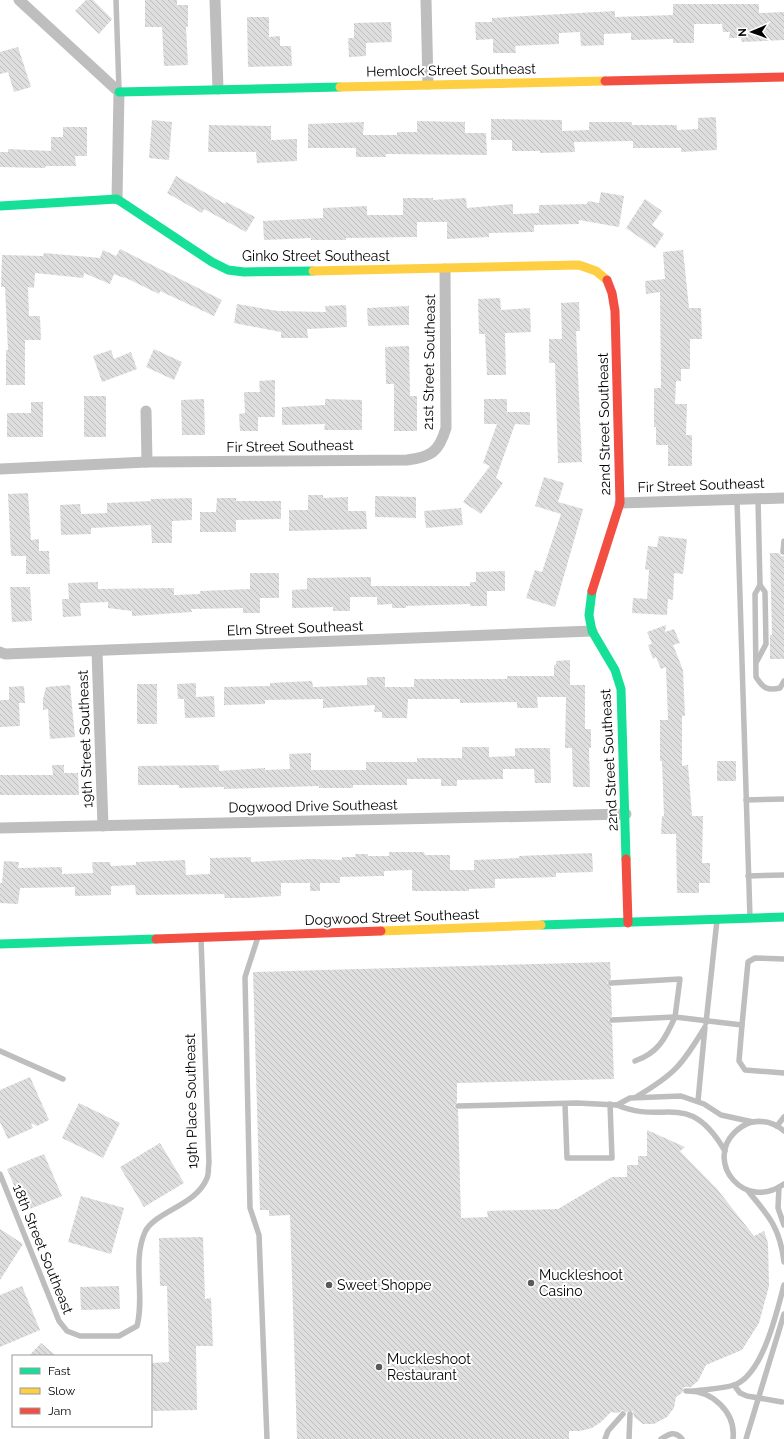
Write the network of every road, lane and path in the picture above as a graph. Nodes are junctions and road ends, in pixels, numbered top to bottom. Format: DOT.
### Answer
graph roads {
  1 [pos="19,0"];
  2 [pos="116,0"];
  3 [pos="215,0"];
  4 [pos="426,0"];
  5 [pos="784,77"];
  6 [pos="428,84"];
  7 [pos="218,89"];
  8 [pos="119,92"];
  9 [pos="117,199"];
  10 [pos="0,206"];
  11 [pos="445,269"];
  12 [pos="604,275"];
  13 [pos="146,411"];
  14 [pos="434,453"];
  15 [pos="147,462"];
  16 [pos="0,469"];
  17 [pos="784,498"];
  18 [pos="758,499"];
  19 [pos="737,500"];
  20 [pos="620,503"];
  21 [pos="784,541"];
  22 [pos="783,552"];
  23 [pos="760,585"];
  24 [pos="592,631"];
  25 [pos="97,651"];
  26 [pos="0,652"];
  27 [pos="756,663"];
  28 [pos="784,681"];
  29 [pos="784,799"];
  30 [pos="746,800"];
  31 [pos="626,814"];
  32 [pos="103,826"];
  33 [pos="0,828"];
  34 [pos="784,875"];
  35 [pos="748,876"];
  36 [pos="750,918"];
  37 [pos="784,918"];
  38 [pos="717,920"];
  39 [pos="628,923"];
  40 [pos="259,936"];
  41 [pos="201,938"];
  42 [pos="0,944"];
  43 [pos="784,959"];
  44 [pos="611,983"];
  45 [pos="675,1017"];
  46 [pos="706,1019"];
  47 [pos="612,1020"];
  48 [pos="742,1025"];
  49 [pos="705,1027"];
  50 [pos="0,1052"];
  51 [pos="635,1061"];
  52 [pos="784,1073"];
  53 [pos="62,1079"];
  54 [pos="634,1098"];
  55 [pos="698,1101"];
  56 [pos="565,1104"];
  57 [pos="610,1104"];
  58 [pos="617,1105"];
  59 [pos="458,1106"];
  60 [pos="784,1117"];
  61 [pos="753,1122"];
  62 [pos="777,1126"];
  63 [pos="784,1130"];
  64 [pos="725,1151"];
  65 [pos="0,1174"];
  66 [pos="781,1186"];
  67 [pos="748,1190"];
  68 [pos="784,1225"];
  69 [pos="784,1262"];
  70 [pos="784,1285"];
  71 [pos="784,1314"];
  72 [pos="66,1331"];
  73 [pos="734,1385"];
  74 [pos="694,1390"];
  75 [pos="686,1391"];
  76 [pos="759,1398"];
  77 [pos="782,1402"];
  78 [pos="622,1414"];
  79 [pos="630,1414"];
  80 [pos="267,1439"];
  81 [pos="605,1439"];
  82 [pos="629,1439"];
  83 [pos="661,1439"];
  84 [pos="682,1439"];
  85 [pos="733,1439"];
  86 [pos="746,1439"];
  1 -- 8 [label="street"];
  2 -- 8 [label="lane"];
  3 -- 7 [label="street"];
  4 -- 6 [label="street"];
  5 -- 6 [label="street, Hemlock Street Southeast"];
  6 -- 7 [label="street, Hemlock Street Southeast"];
  7 -- 8 [label="street, Hemlock Street Southeast"];
  8 -- 9 [label="street"];
  9 -- 10 [label="street"];
  9 -- 11 [label="street, Ginko Street Southeast"];
  11 -- 12 [label="street, Ginko Street Southeast"];
  11 -- 14 [label="street, 21st Street Southeast"];
  12 -- 20 [label="street, 22nd Street Southeast"];
  13 -- 15 [label="street"];
  14 -- 15 [label="street, Fir Street Southeast"];
  15 -- 16 [label="street, Fir Street Southeast"];
  17 -- 18 [label="street, Fir Street Southeast"];
  18 -- 19 [label="street, Fir Street Southeast"];
  18 -- 23 [label="lane"];
  19 -- 20 [label="street, Fir Street Southeast"];
  19 -- 30 [label="lane"];
  20 -- 24 [label="street, 22nd Street Southeast"];
  21 -- 22 [label="lane"];
  23 -- 27 [label="lane"];
  23 -- 27 [label="lane"];
  24 -- 25 [label="street, Elm Street Southeast"];
  24 -- 31 [label="street, 22nd Street Southeast"];
  25 -- 26 [label="street, Elm Street Southeast"];
  25 -- 32 [label="street, 19th Street Southeast"];
  27 -- 28 [label="lane"];
  29 -- 30 [label="lane"];
  30 -- 35 [label="lane"];
  31 -- 32 [label="street, Dogwood Drive Southeast"];
  31 -- 39 [label="street, 22nd Street Southeast"];
  32 -- 33 [label="street, Dogwood Drive Southeast"];
  34 -- 35 [label="lane"];
  35 -- 36 [label="lane"];
  36 -- 37 [label="street, Dogwood Street Southeast"];
  36 -- 38 [label="street, Dogwood Street Southeast"];
  38 -- 39 [label="street, Dogwood Street Southeast"];
  38 -- 46 [label="lane"];
  39 -- 40 [label="street, Dogwood Street Southeast"];
  40 -- 41 [label="street, Dogwood Street Southeast"];
  40 -- 80 [label="lane"];
  41 -- 42 [label="street, Dogwood Street Southeast"];
  41 -- 72 [label="lane, 19th Place Southeast"];
  43 -- 48 [label="lane"];
  44 -- 45 [label="lane"];
  45 -- 46 [label="lane"];
  45 -- 47 [label="lane"];
  45 -- 51 [label="lane"];
  46 -- 48 [label="lane"];
  46 -- 49 [label="lane"];
  48 -- 52 [label="lane"];
  49 -- 54 [label="lane"];
  49 -- 55 [label="lane"];
  50 -- 53 [label="lane"];
  54 -- 55 [label="lane"];
  54 -- 58 [label="lane"];
  55 -- 61 [label="lane"];
  56 -- 57 [label="lane"];
  56 -- 57 [label="lane"];
  56 -- 59 [label="lane"];
  57 -- 58 [label="lane"];
  58 -- 64 [label="lane"];
  60 -- 62 [label="lane"];
  61 -- 62 [label="lane"];
  61 -- 64 [label="lane"];
  62 -- 63 [label="lane"];
  64 -- 67 [label="lane"];
  65 -- 72 [label="lane, 18th Street Southeast"];
  66 -- 67 [label="lane"];
  66 -- 68 [label="lane"];
  67 -- 69 [label="lane"];
  70 -- 73 [label="lane"];
  71 -- 76 [label="lane"];
  73 -- 74 [label="lane"];
  73 -- 76 [label="lane"];
  74 -- 75 [label="lane"];
  74 -- 85 [label="lane"];
  76 -- 77 [label="lane"];
  76 -- 86 [label="lane"];
  78 -- 81 [label="lane"];
  79 -- 82 [label="lane"];
  83 -- 84 [label="lane"];
}
